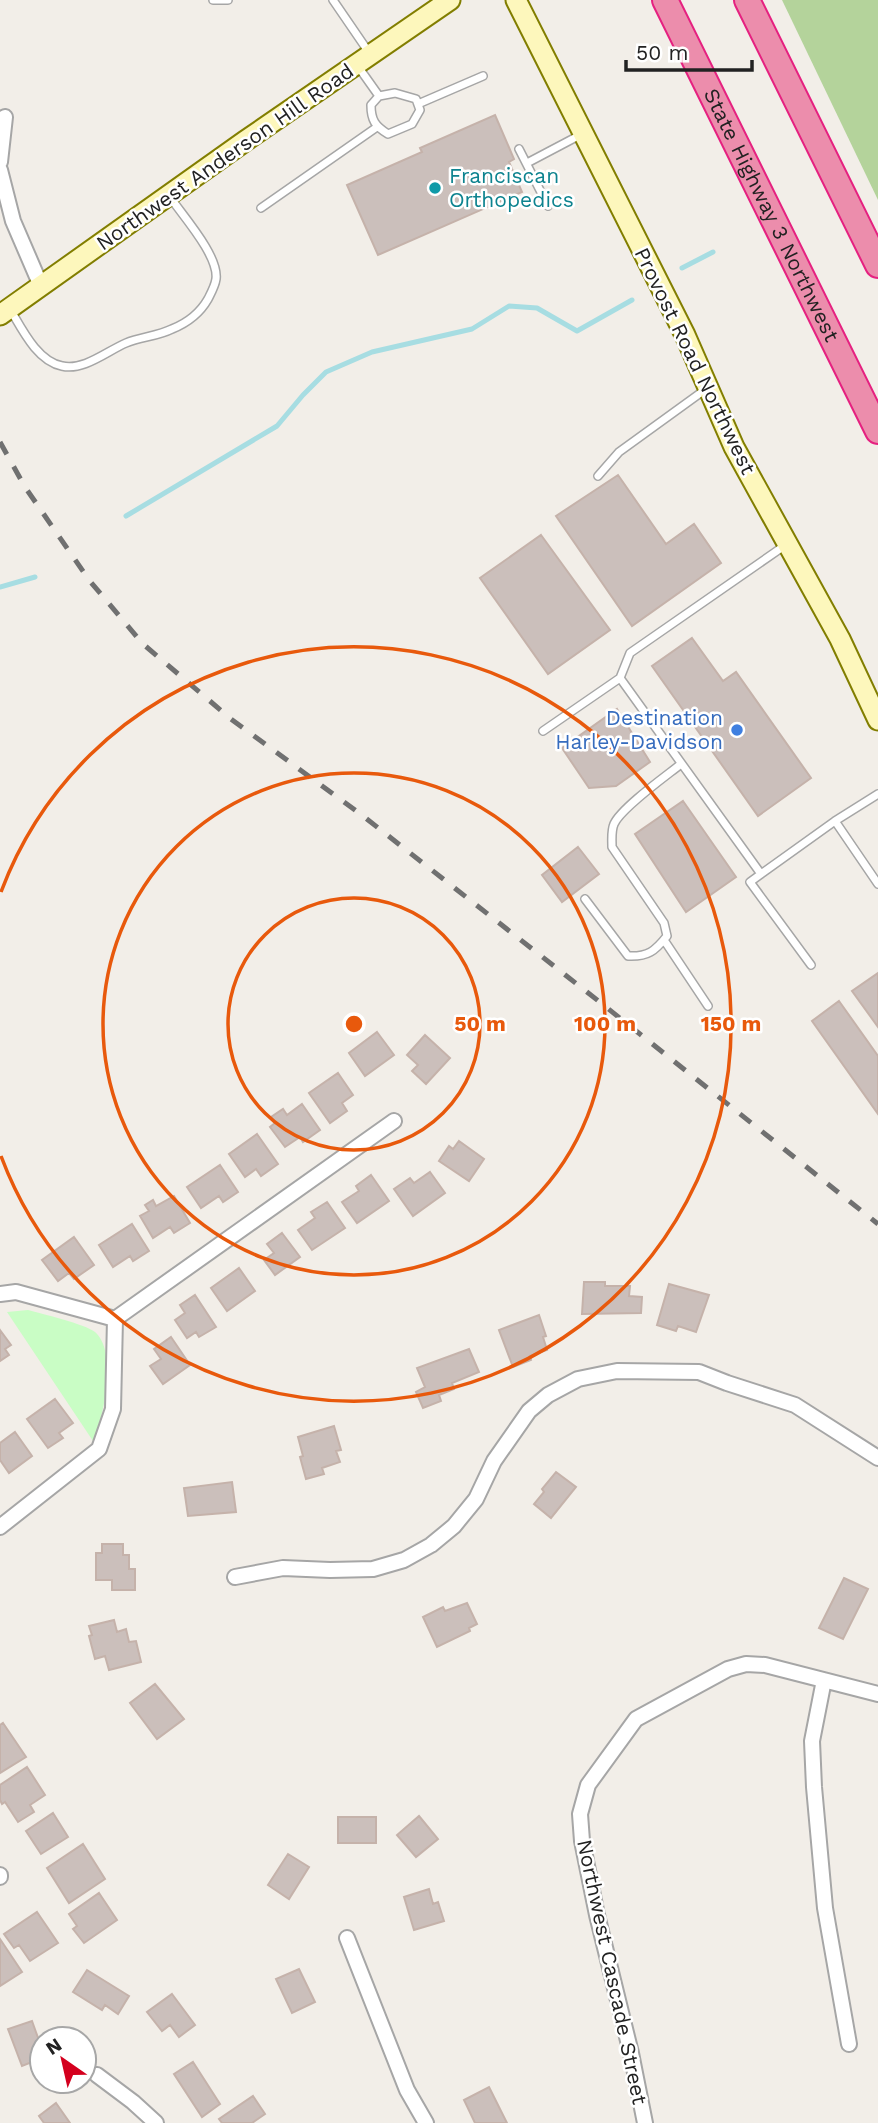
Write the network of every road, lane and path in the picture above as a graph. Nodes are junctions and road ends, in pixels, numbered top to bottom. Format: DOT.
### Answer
graph roads {
  1 [pos="213,0"];
  2 [pos="228,0"];
  3 [pos="333,0"];
  4 [pos="450,0"];
  5 [pos="516,0"];
  6 [pos="665,0"];
  7 [pos="747,0"];
  8 [pos="363,60"];
  9 [pos="483,76"];
  10 [pos="379,96"];
  11 [pos="418,104"];
  12 [pos="3,121"];
  13 [pos="377,127"];
  14 [pos="583,133"];
  15 [pos="519,149"];
  16 [pos="0,162"];
  17 [pos="527,163"];
  18 [pos="0,170"];
  19 [pos="169,195"];
  20 [pos="548,205"];
  21 [pos="261,208"];
  22 [pos="878,265"];
  23 [pos="41,286"];
  24 [pos="5,311"];
  25 [pos="708,387"];
  26 [pos="878,431"];
  27 [pos="598,476"];
  28 [pos="788,544"];
  29 [pos="620,678"];
  30 [pos="878,720"];
  31 [pos="543,731"];
  32 [pos="681,764"];
  33 [pos="878,794"];
  34 [pos="835,821"];
  35 [pos="761,874"];
  36 [pos="878,884"];
  37 [pos="585,899"];
  38 [pos="664,940"];
  39 [pos="811,965"];
  40 [pos="708,1006"];
  41 [pos="394,1121"];
  42 [pos="0,1294"];
  43 [pos="115,1319"];
  44 [pos="878,1458"];
  45 [pos="0,1527"];
  46 [pos="235,1577"];
  47 [pos="824,1680"];
  48 [pos="878,1693"];
  49 [pos="347,1938"];
  50 [pos="849,2044"];
  51 [pos="98,2076"];
  52 [pos="156,2123"];
  53 [pos="426,2123"];
  54 [pos="645,2123"];
  1 -- 2 [label="lane"];
  3 -- 8 [label="lane"];
  4 -- 8 [label="street, Northwest Anderson Hill Road"];
  5 -- 14 [label="street, Provost Road Northwest"];
  6 -- 26 [label="highway, State Highway 3 Northwest"];
  7 -- 22 [label="highway"];
  8 -- 10 [label="lane"];
  8 -- 19 [label="street, Northwest Anderson Hill Road"];
  9 -- 11 [label="lane"];
  10 -- 11 [label="lane"];
  10 -- 13 [label="lane"];
  11 -- 13 [label="lane"];
  12 -- 16 [label="street"];
  13 -- 21 [label="lane"];
  14 -- 17 [label="lane"];
  14 -- 25 [label="street, Provost Road Northwest"];
  15 -- 17 [label="lane"];
  17 -- 20 [label="lane"];
  18 -- 23 [label="street"];
  19 -- 23 [label="street, Northwest Anderson Hill Road"];
  19 -- 24 [label="lane"];
  23 -- 24 [label="street, Northwest Anderson Hill Road"];
  25 -- 27 [label="lane"];
  25 -- 28 [label="street, Provost Road Northwest"];
  28 -- 29 [label="lane"];
  28 -- 30 [label="street, Provost Road Northwest"];
  29 -- 31 [label="lane"];
  29 -- 32 [label="lane"];
  32 -- 35 [label="lane"];
  32 -- 38 [label="lane"];
  33 -- 34 [label="lane"];
  34 -- 35 [label="lane"];
  34 -- 36 [label="lane"];
  35 -- 39 [label="lane"];
  37 -- 38 [label="lane"];
  38 -- 40 [label="lane"];
  41 -- 43 [label="street"];
  42 -- 43 [label="street"];
  43 -- 45 [label="street"];
  44 -- 46 [label="street"];
  47 -- 48 [label="street, Northwest Cascade Street"];
  47 -- 50 [label="street"];
  47 -- 54 [label="street, Northwest Cascade Street"];
  49 -- 53 [label="street"];
  51 -- 52 [label="street"];
}
